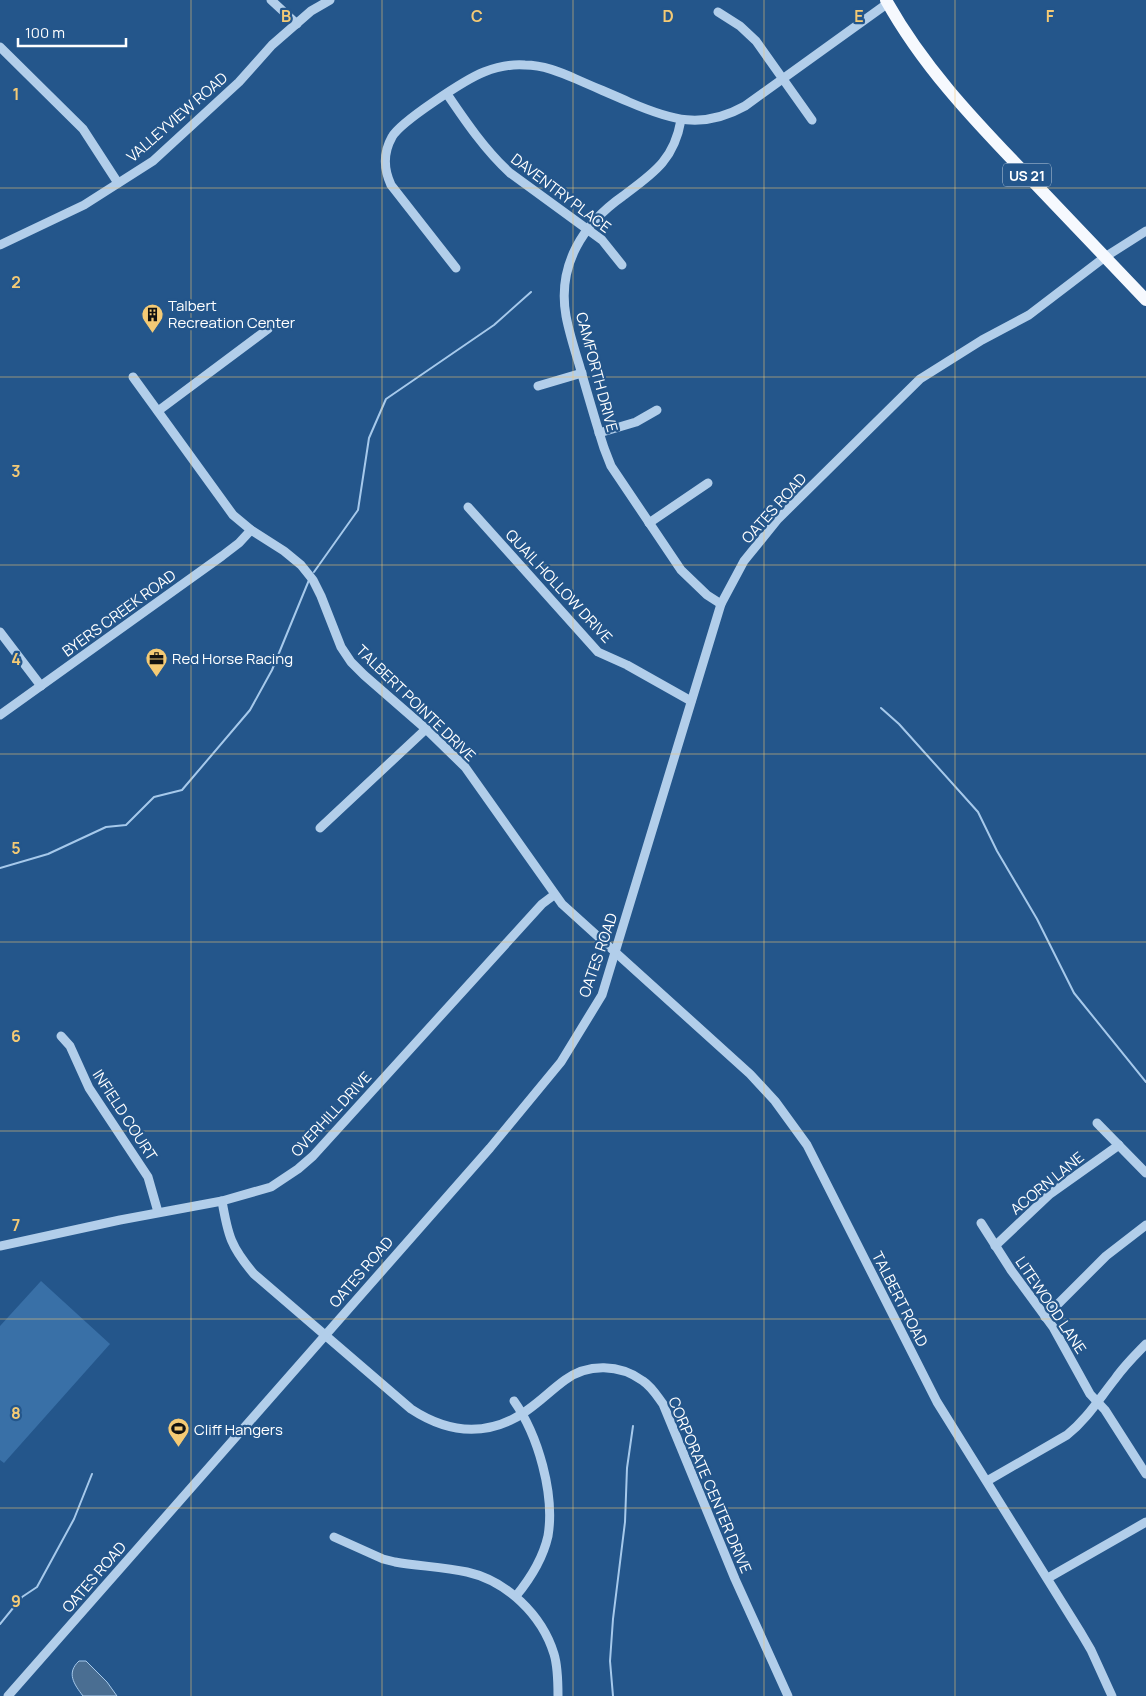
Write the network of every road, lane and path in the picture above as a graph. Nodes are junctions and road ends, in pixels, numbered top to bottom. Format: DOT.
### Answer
graph roads {
  1 [pos="271,0"];
  2 [pos="330,0"];
  3 [pos="887,2"];
  4 [pos="718,12"];
  5 [pos="297,24"];
  6 [pos="0,47"];
  7 [pos="783,79"];
  8 [pos="447,94"];
  9 [pos="681,120"];
  10 [pos="812,120"];
  11 [pos="118,184"];
  12 [pos="586,230"];
  13 [pos="1146,231"];
  14 [pos="0,245"];
  15 [pos="1105,257"];
  16 [pos="622,265"];
  17 [pos="456,268"];
  18 [pos="1146,300"];
  19 [pos="268,329"];
  20 [pos="582,373"];
  21 [pos="133,377"];
  22 [pos="538,386"];
  23 [pos="657,410"];
  24 [pos="158,411"];
  25 [pos="599,433"];
  26 [pos="708,483"];
  27 [pos="468,507"];
  28 [pos="649,523"];
  29 [pos="251,530"];
  30 [pos="721,604"];
  31 [pos="0,632"];
  32 [pos="41,686"];
  33 [pos="691,701"];
  34 [pos="0,715"];
  35 [pos="426,729"];
  36 [pos="320,828"];
  37 [pos="554,895"];
  38 [pos="615,953"];
  39 [pos="62,1036"];
  40 [pos="1097,1123"];
  41 [pos="1119,1145"];
  42 [pos="1146,1173"];
  43 [pos="222,1201"];
  44 [pos="158,1212"];
  45 [pos="980,1223"];
  46 [pos="1146,1225"];
  47 [pos="0,1246"];
  48 [pos="995,1246"];
  49 [pos="1045,1317"];
  50 [pos="325,1336"];
  51 [pos="1146,1344"];
  52 [pos="514,1401"];
  53 [pos="1097,1402"];
  54 [pos="522,1413"];
  55 [pos="1146,1474"];
  56 [pos="987,1481"];
  57 [pos="1146,1522"];
  58 [pos="334,1537"];
  59 [pos="1048,1578"];
  60 [pos="516,1596"];
  61 [pos="11,1695"];
  62 [pos="558,1696"];
  63 [pos="788,1696"];
  64 [pos="1112,1696"];
  1 -- 5 [label="street"];
  2 -- 5 [label="street, VALLEYVIEW ROAD"];
  3 -- 7 [label="street"];
  3 -- 15 [label="main road, US 21"];
  4 -- 7 [label="street"];
  5 -- 11 [label="street, VALLEYVIEW ROAD"];
  6 -- 11 [label="street"];
  7 -- 9 [label="street"];
  7 -- 10 [label="street"];
  8 -- 9 [label="street"];
  8 -- 12 [label="street, DAVENTRY PLACE"];
  8 -- 17 [label="street"];
  9 -- 12 [label="street, CAMFORTH DRIVE"];
  11 -- 14 [label="street, VALLEYVIEW ROAD"];
  12 -- 16 [label="street, DAVENTRY PLACE"];
  12 -- 20 [label="street, CAMFORTH DRIVE"];
  13 -- 15 [label="street, OATES ROAD"];
  15 -- 18 [label="main road, US 21"];
  15 -- 30 [label="street, OATES ROAD"];
  19 -- 24 [label="street"];
  20 -- 22 [label="street"];
  20 -- 25 [label="street, CAMFORTH DRIVE"];
  21 -- 24 [label="street, TALBERT POINTE DRIVE"];
  23 -- 25 [label="street"];
  24 -- 29 [label="street, TALBERT POINTE DRIVE"];
  25 -- 28 [label="street, CAMFORTH DRIVE"];
  26 -- 28 [label="street"];
  27 -- 33 [label="street, QUAIL HOLLOW DRIVE"];
  28 -- 30 [label="street, CAMFORTH DRIVE"];
  29 -- 32 [label="street, BYERS CREEK ROAD"];
  29 -- 35 [label="street, TALBERT POINTE DRIVE"];
  30 -- 33 [label="street, OATES ROAD"];
  31 -- 32 [label="street"];
  32 -- 34 [label="street, BYERS CREEK ROAD"];
  33 -- 38 [label="street, OATES ROAD"];
  35 -- 36 [label="street"];
  35 -- 37 [label="street, TALBERT POINTE DRIVE"];
  37 -- 38 [label="street, TALBERT POINTE DRIVE"];
  37 -- 43 [label="street, OVERHILL DRIVE"];
  38 -- 50 [label="street, OATES ROAD"];
  38 -- 56 [label="street, TALBERT ROAD"];
  39 -- 44 [label="street, INFIELD COURT"];
  40 -- 41 [label="street"];
  41 -- 42 [label="street"];
  41 -- 48 [label="street, ACORN LANE"];
  43 -- 44 [label="street, OVERHILL DRIVE"];
  43 -- 50 [label="street, CORPORATE CENTER DRIVE"];
  44 -- 47 [label="street, OVERHILL DRIVE"];
  45 -- 48 [label="street, LITEWOOD LANE"];
  46 -- 49 [label="street"];
  48 -- 49 [label="street, LITEWOOD LANE"];
  49 -- 53 [label="street, LITEWOOD LANE"];
  50 -- 54 [label="street, CORPORATE CENTER DRIVE"];
  50 -- 61 [label="street, OATES ROAD"];
  51 -- 53 [label="street"];
  52 -- 54 [label="street"];
  53 -- 55 [label="street, LITEWOOD LANE"];
  53 -- 56 [label="street"];
  54 -- 60 [label="street"];
  54 -- 63 [label="street, CORPORATE CENTER DRIVE"];
  56 -- 59 [label="street, TALBERT ROAD"];
  57 -- 59 [label="street"];
  58 -- 60 [label="street"];
  59 -- 64 [label="street, TALBERT ROAD"];
  60 -- 62 [label="street"];
}
